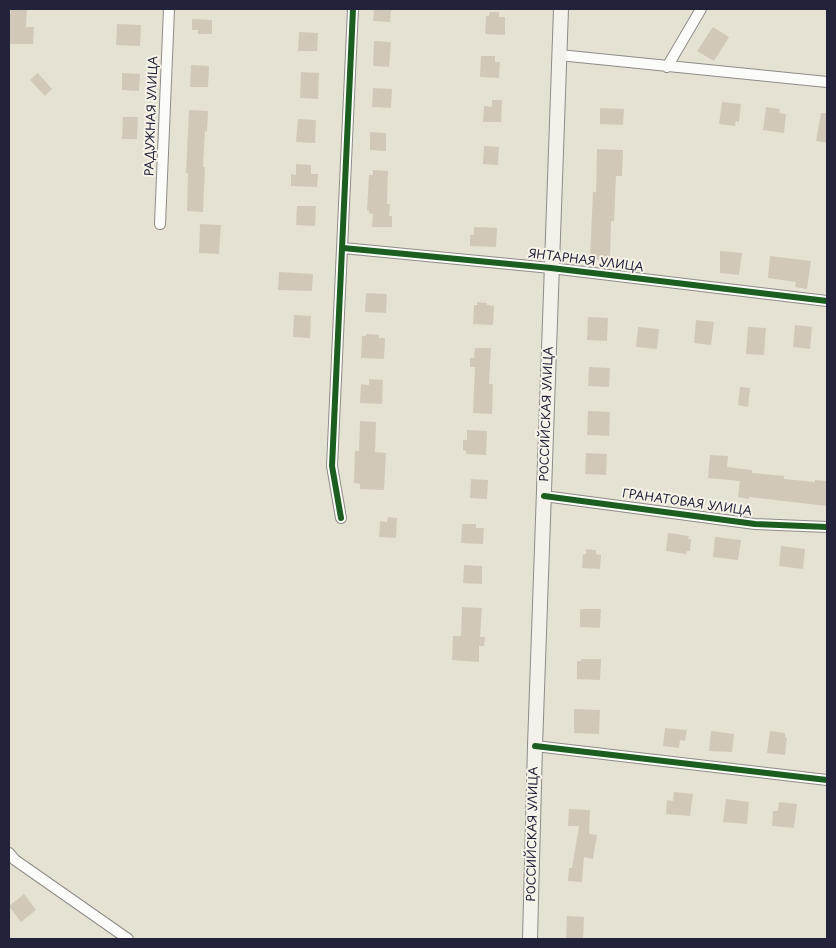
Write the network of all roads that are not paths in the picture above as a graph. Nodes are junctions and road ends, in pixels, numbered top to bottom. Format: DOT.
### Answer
graph roads {
  1 [pos="169,9"];
  2 [pos="353,9"];
  3 [pos="561,9"];
  4 [pos="701,9"];
  5 [pos="560,55"];
  6 [pos="667,67"];
  7 [pos="827,82"];
  8 [pos="160,224"];
  9 [pos="342,248"];
  10 [pos="551,268"];
  11 [pos="827,301"];
  12 [pos="544,496"];
  13 [pos="341,518"];
  14 [pos="827,527"];
  15 [pos="535,746"];
  16 [pos="827,780"];
  17 [pos="11,859"];
  18 [pos="128,939"];
  19 [pos="530,939"];
  1 -- 8 [label="street, РАДУЖНАЯ УЛИЦА"];
  2 -- 9 [label="street"];
  3 -- 5 [label="main road, РОССИЙСКАЯ УЛИЦА"];
  4 -- 6 [label="street"];
  5 -- 6 [label="street"];
  5 -- 10 [label="main road, РОССИЙСКАЯ УЛИЦА"];
  6 -- 7 [label="street"];
  9 -- 10 [label="street, ЯНТАРНАЯ УЛИЦА"];
  9 -- 13 [label="street"];
  10 -- 11 [label="street, ЯНТАРНАЯ УЛИЦА"];
  10 -- 12 [label="main road, РОССИЙСКАЯ УЛИЦА"];
  12 -- 14 [label="street, ГРАНАТОВАЯ УЛИЦА"];
  12 -- 15 [label="main road, РОССИЙСКАЯ УЛИЦА"];
  15 -- 16 [label="street"];
  15 -- 19 [label="main road, РОССИЙСКАЯ УЛИЦА"];
  17 -- 18 [label="street"];
}
